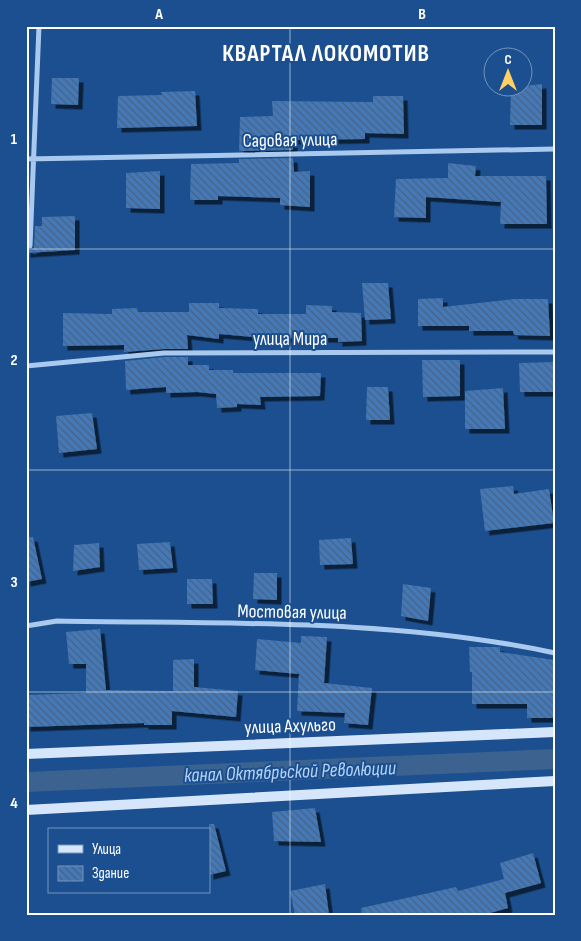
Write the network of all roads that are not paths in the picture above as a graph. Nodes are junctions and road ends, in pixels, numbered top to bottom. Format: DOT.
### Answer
graph roads {
  1 [pos="39,26"];
  2 [pos="555,149"];
  3 [pos="26,159"];
  4 [pos="34,159"];
  5 [pos="30,246"];
  6 [pos="555,352"];
  7 [pos="26,366"];
  8 [pos="26,626"];
  9 [pos="555,653"];
  10 [pos="555,732"];
  11 [pos="26,754"];
  12 [pos="555,781"];
  13 [pos="26,810"];
  1 -- 4 [label="street"];
  2 -- 4 [label="street, Садовая улица"];
  3 -- 4 [label="street, Садовая улица"];
  4 -- 5 [label="street"];
  6 -- 7 [label="street, улица Мира"];
  8 -- 9 [label="street, Мостовая улица"];
  10 -- 11 [label="main road, улица Ахульго"];
  12 -- 13 [label="main road"];
}
